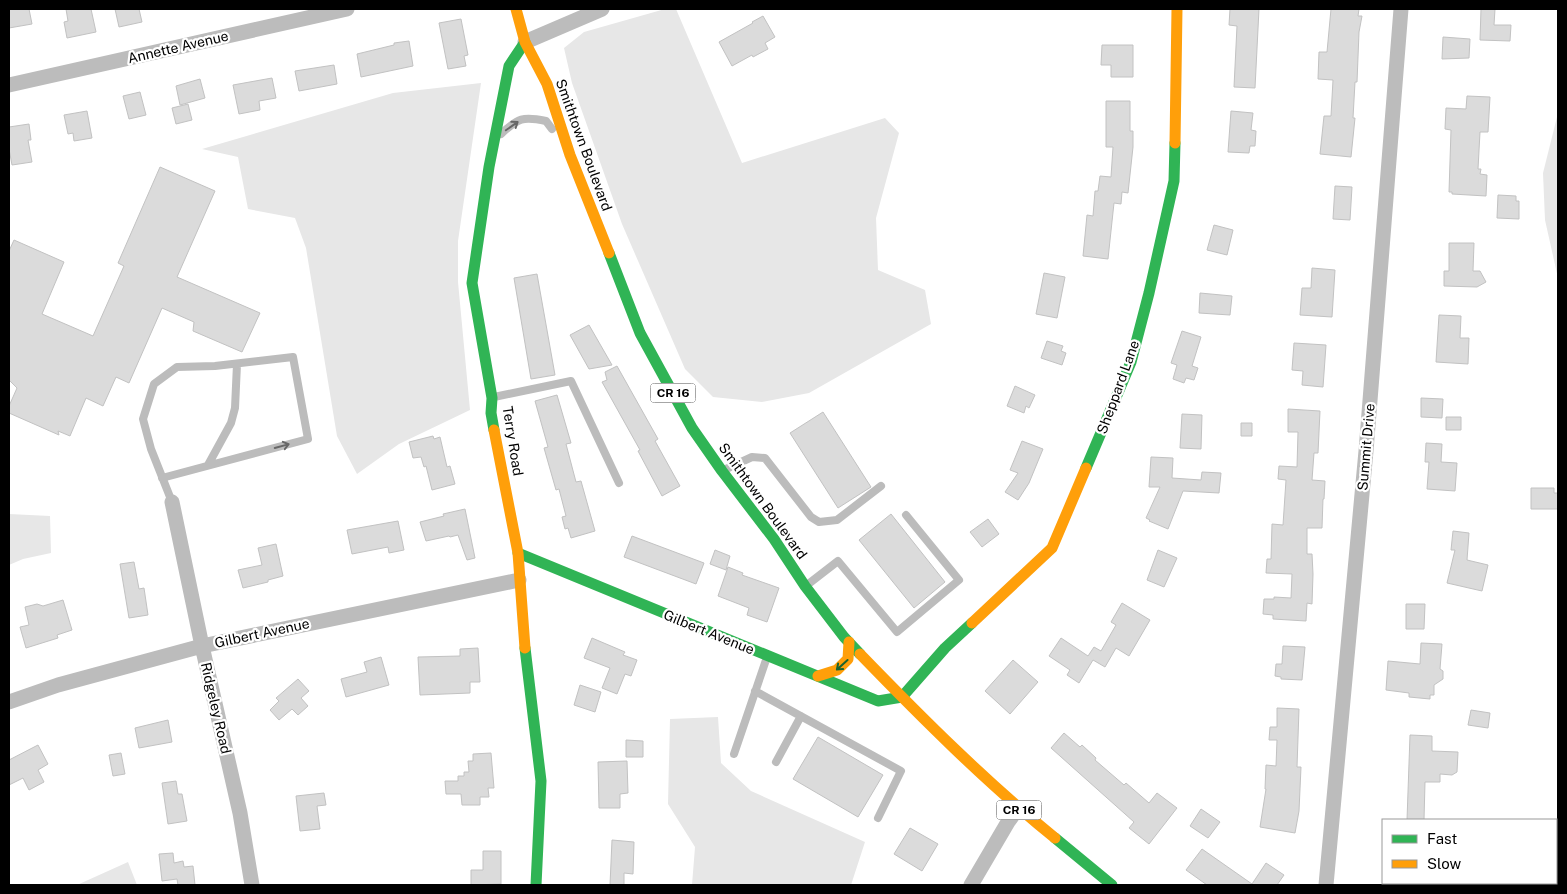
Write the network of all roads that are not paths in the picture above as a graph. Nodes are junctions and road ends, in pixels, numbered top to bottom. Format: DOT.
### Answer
graph roads {
  1 [pos="347,9"];
  2 [pos="516,9"];
  3 [pos="602,9"];
  4 [pos="1177,9"];
  5 [pos="1401,9"];
  6 [pos="579,13"];
  7 [pos="285,16"];
  8 [pos="525,42"];
  9 [pos="9,85"];
  10 [pos="570,155"];
  11 [pos="489,167"];
  12 [pos="237,364"];
  13 [pos="492,398"];
  14 [pos="208,465"];
  15 [pos="722,471"];
  16 [pos="162,478"];
  17 [pos="619,483"];
  18 [pos="881,486"];
  19 [pos="172,502"];
  20 [pos="906,515"];
  21 [pos="518,553"];
  22 [pos="519,580"];
  23 [pos="805,586"];
  24 [pos="849,642"];
  25 [pos="202,646"];
  26 [pos="768,655"];
  27 [pos="818,676"];
  28 [pos="756,690"];
  29 [pos="902,697"];
  30 [pos="9,702"];
  31 [pos="801,716"];
  32 [pos="734,754"];
  33 [pos="776,762"];
  34 [pos="1018,808"];
  35 [pos="878,818"];
  36 [pos="252,885"];
  37 [pos="536,885"];
  38 [pos="972,885"];
  39 [pos="1112,885"];
  40 [pos="1326,885"];
  1 -- 7 [label="street, Annette Avenue"];
  2 -- 8 [label="street, CR 16"];
  3 -- 6 [label="street"];
  4 -- 29 [label="street, Sheppard Lane"];
  5 -- 40 [label="street, Summit Drive"];
  6 -- 8 [label="street"];
  7 -- 9 [label="street, Annette Avenue"];
  8 -- 10 [label="street, Smithtown Boulevard / CR 16"];
  8 -- 11 [label="street, Terry Road"];
  11 -- 10 [label="lane, one-way"];
  10 -- 15 [label="street, Smithtown Boulevard / CR 16"];
  11 -- 13 [label="street, Terry Road"];
  12 -- 14 [label="lane"];
  14 -- 12 [label="lane, one-way"];
  12 -- 16 [label="lane"];
  13 -- 17 [label="lane"];
  13 -- 21 [label="street, Terry Road"];
  14 -- 16 [label="lane"];
  15 -- 18 [label="lane"];
  15 -- 23 [label="street, Smithtown Boulevard / CR 16"];
  16 -- 19 [label="lane"];
  19 -- 25 [label="street, Ridgeley Road"];
  20 -- 23 [label="lane"];
  21 -- 22 [label="street, Terry Road"];
  21 -- 26 [label="street, Gilbert Avenue"];
  22 -- 25 [label="street, Gilbert Avenue"];
  22 -- 37 [label="street, Terry Road"];
  23 -- 24 [label="street, Smithtown Boulevard / CR 16"];
  24 -- 27 [label="street, one-way"];
  24 -- 29 [label="street, Smithtown Boulevard / CR 16"];
  25 -- 30 [label="street, Gilbert Avenue"];
  25 -- 36 [label="street, Ridgeley Road"];
  26 -- 27 [label="street, Gilbert Avenue"];
  26 -- 28 [label="lane"];
  27 -- 29 [label="street, Gilbert Avenue"];
  28 -- 31 [label="lane"];
  28 -- 32 [label="lane"];
  29 -- 34 [label="street, Smithtown Boulevard / CR 16"];
  31 -- 33 [label="lane"];
  31 -- 35 [label="lane"];
  34 -- 38 [label="street"];
  34 -- 39 [label="street, Smithtown Boulevard / CR 16"];
}
